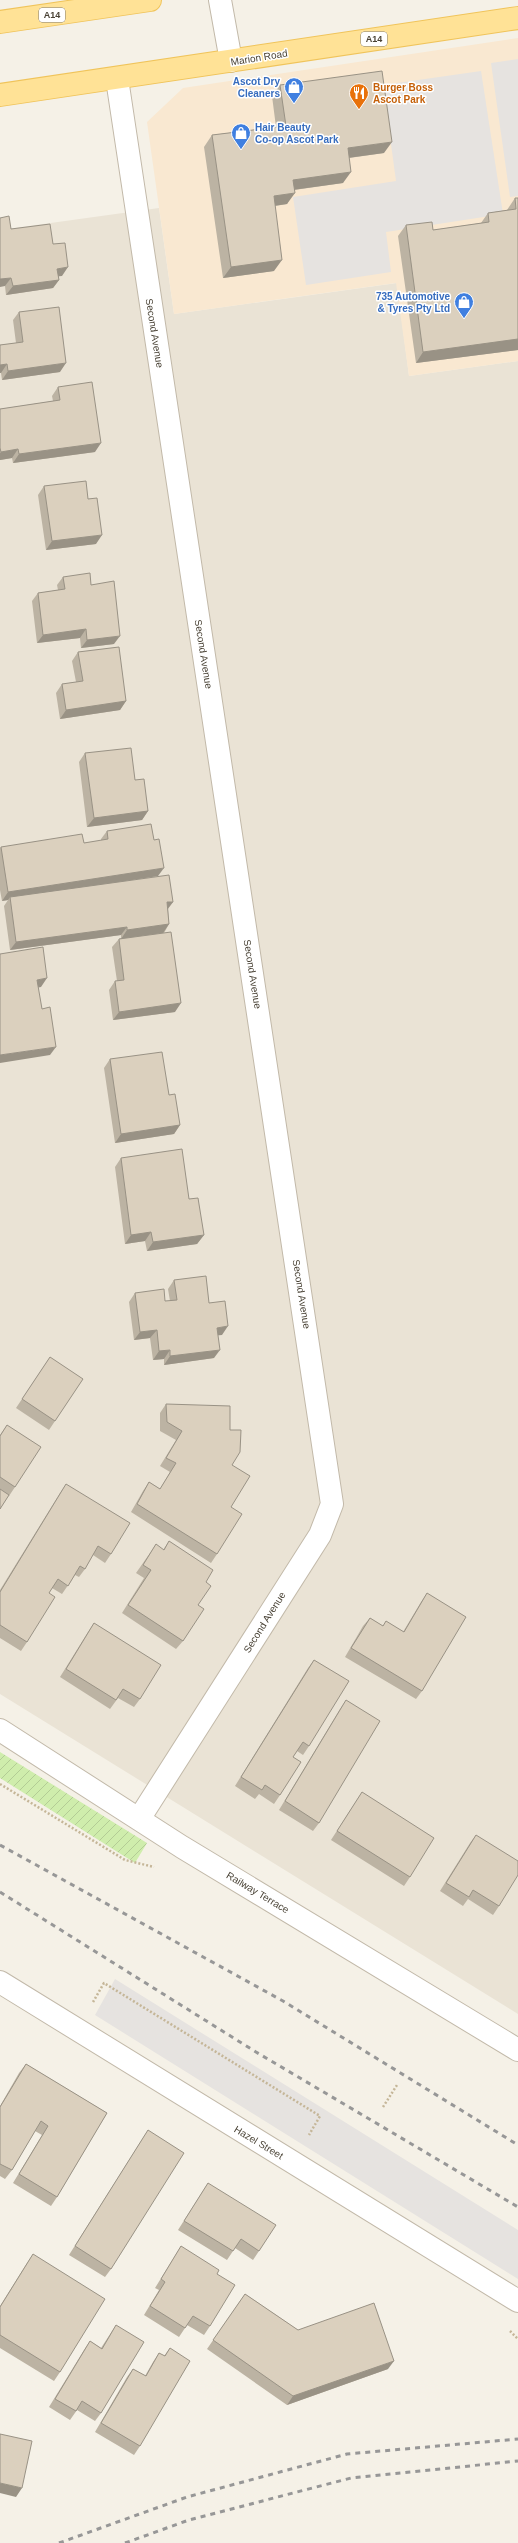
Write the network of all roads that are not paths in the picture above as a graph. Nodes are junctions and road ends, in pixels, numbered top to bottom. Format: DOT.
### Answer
graph roads {
  1 [pos="150,0"];
  2 [pos="220,0"];
  3 [pos="518,18"];
  4 [pos="0,22"];
  5 [pos="231,61"];
  6 [pos="117,79"];
  7 [pos="0,95"];
  8 [pos="0,1730"];
  9 [pos="139,1819"];
  10 [pos="0,1982"];
  11 [pos="518,2050"];
  12 [pos="518,2301"];
  1 -- 4 [label="main road, A14"];
  2 -- 5 [label="street"];
  3 -- 5 [label="main road, Marion Road / A14"];
  5 -- 6 [label="main road, Marion Road / A14"];
  6 -- 7 [label="main road, Marion Road / A14"];
  6 -- 9 [label="street, Second Avenue"];
  8 -- 9 [label="street, Railway Terrace"];
  9 -- 11 [label="street, Railway Terrace"];
  10 -- 12 [label="street, Hazel Street"];
}
